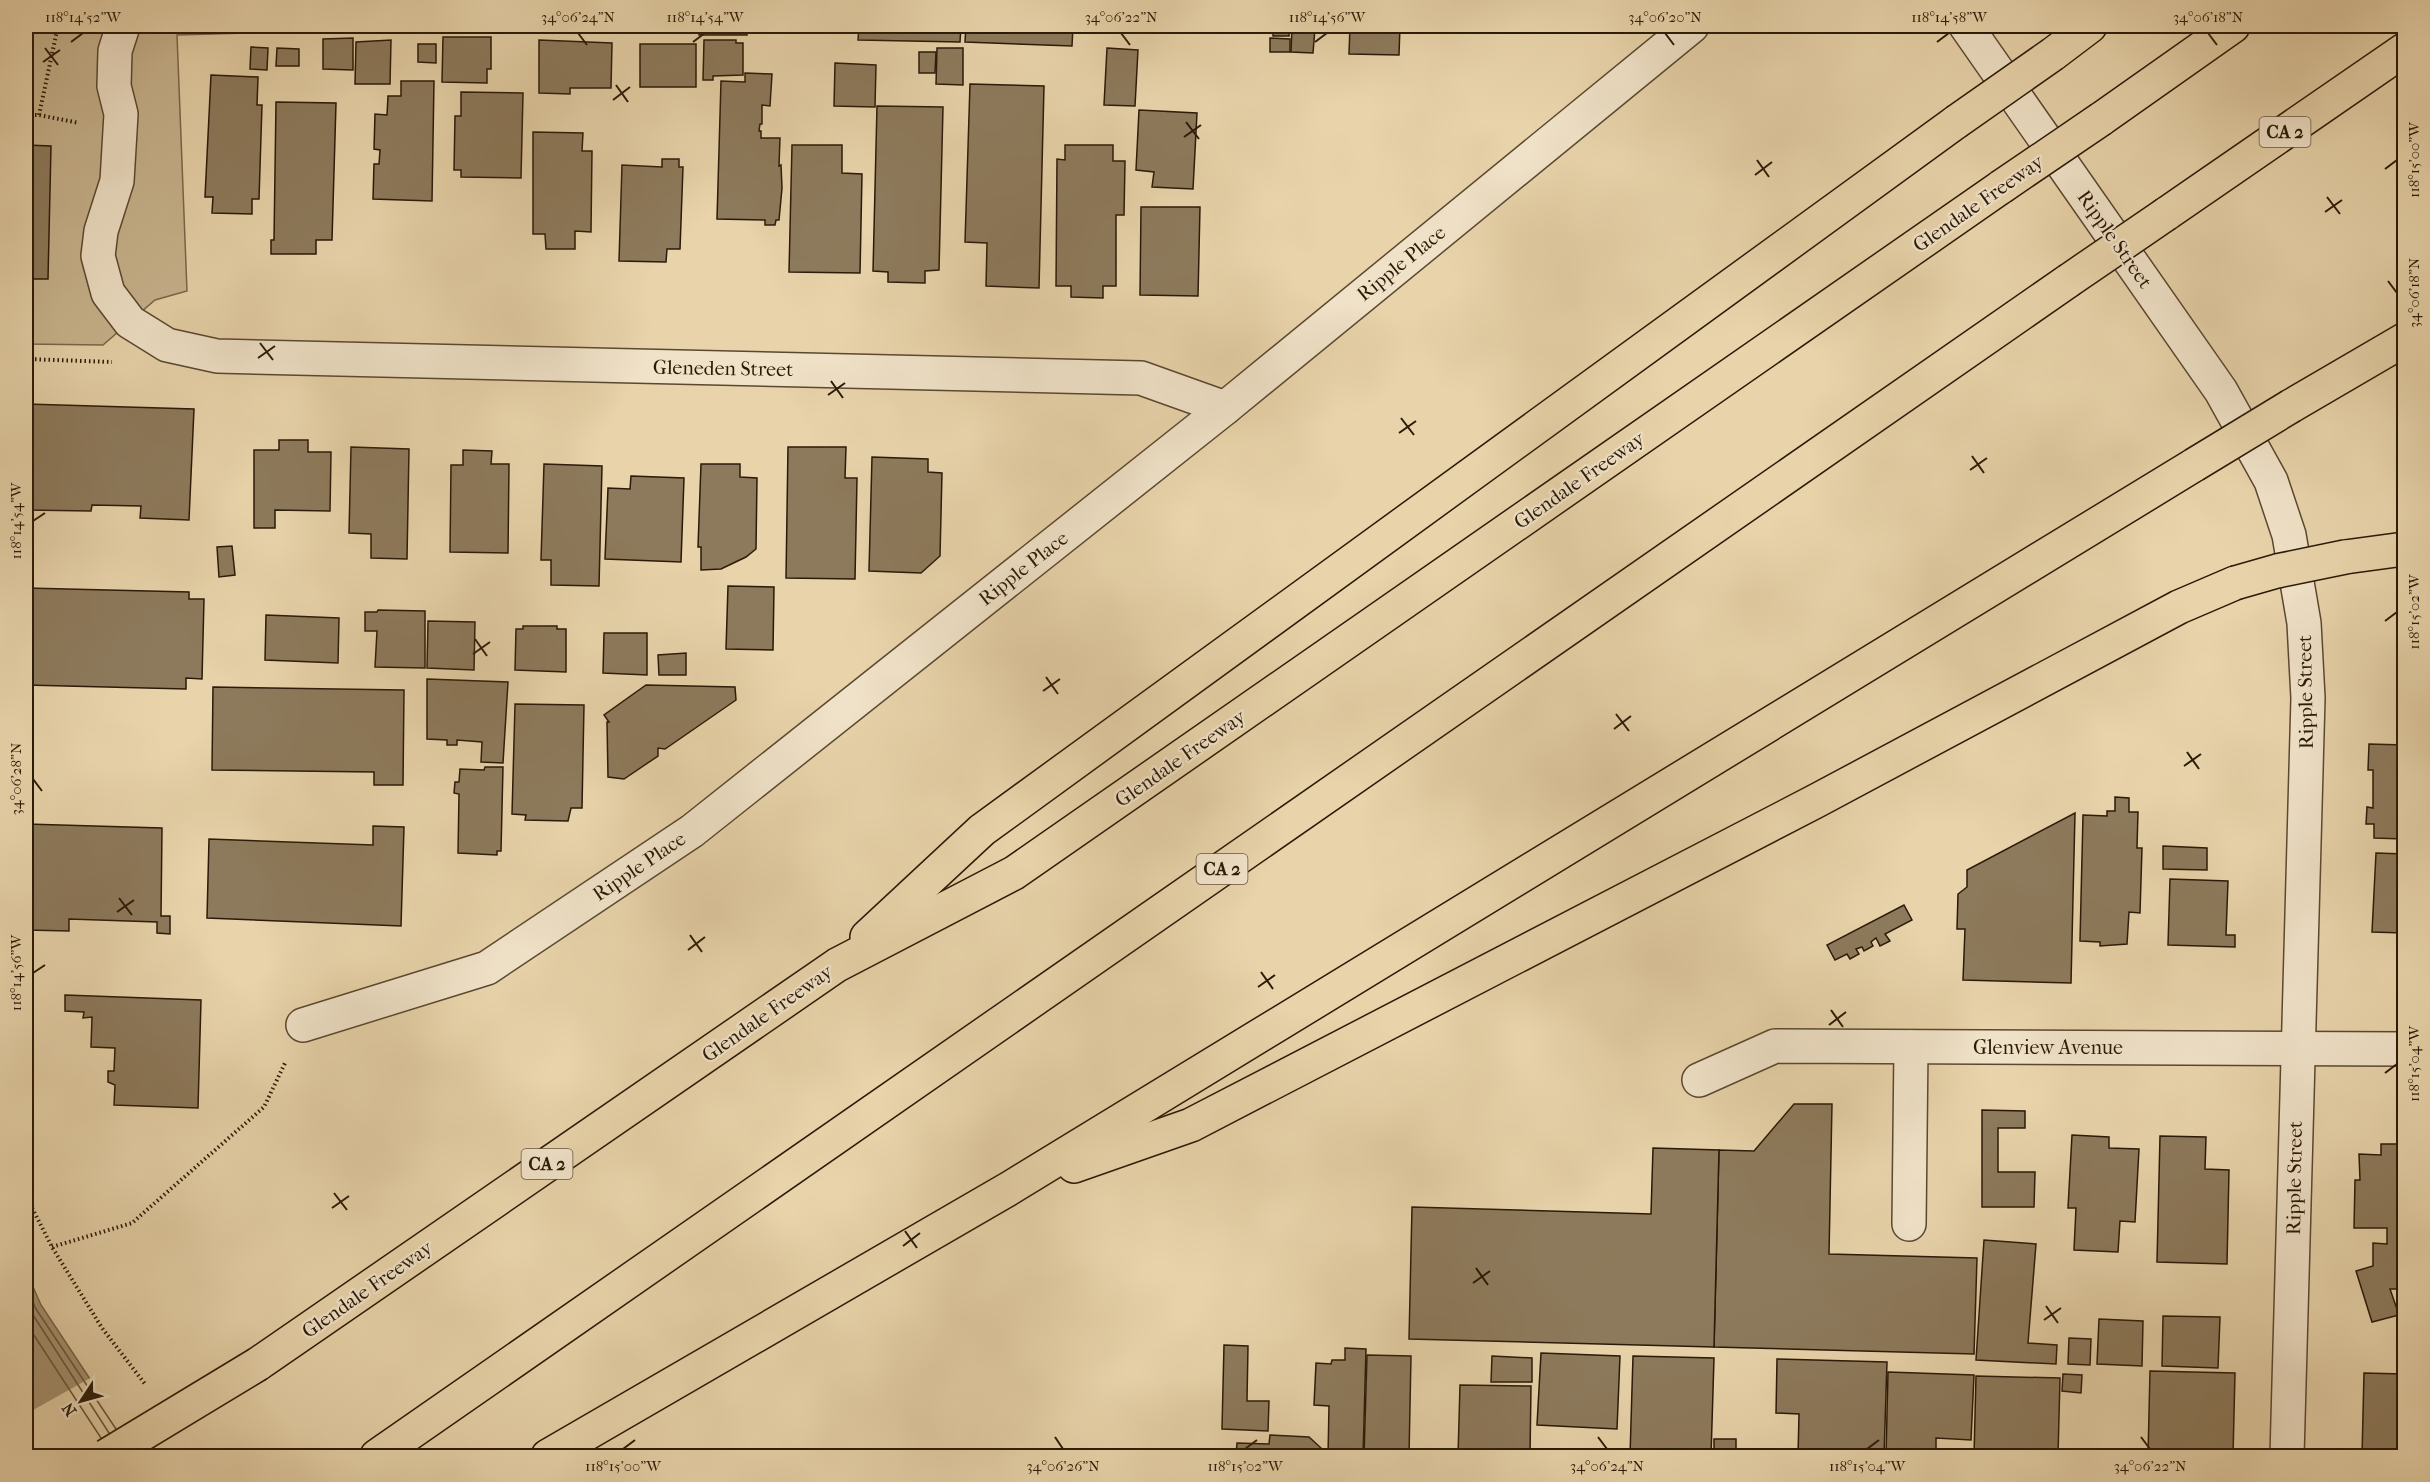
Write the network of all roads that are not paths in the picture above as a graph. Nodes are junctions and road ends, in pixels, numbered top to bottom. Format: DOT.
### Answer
graph roads {
  1 [pos="123,26"];
  2 [pos="1692,26"];
  3 [pos="1966,26"];
  4 [pos="2090,26"];
  5 [pos="2233,26"];
  6 [pos="2404,50"];
  7 [pos="2404,340"];
  8 [pos="1225,408"];
  9 [pos="2404,549"];
  10 [pos="837,965"];
  11 [pos="303,1025"];
  12 [pos="1911,1047"];
  13 [pos="2297,1048"];
  14 [pos="2404,1049"];
  15 [pos="1699,1080"];
  16 [pos="1010,1188"];
  17 [pos="1909,1224"];
  18 [pos="106,1456"];
  19 [pos="377,1456"];
  20 [pos="548,1456"];
  21 [pos="2287,1456"];
  1 -- 8 [label="street, Gleneden Street"];
  2 -- 8 [label="street, Ripple Place"];
  3 -- 13 [label="street, Ripple Street"];
  4 -- 10 [label="highway, bridge"];
  5 -- 10 [label="highway, Glendale Freeway / CA 2, bridge"];
  6 -- 19 [label="highway, CA 2, bridge"];
  7 -- 16 [label="highway, bridge"];
  8 -- 11 [label="street, Ripple Place"];
  9 -- 16 [label="highway, bridge"];
  10 -- 18 [label="highway, Glendale Freeway / CA 2, bridge"];
  12 -- 13 [label="street, Glenview Avenue"];
  12 -- 15 [label="street, Glenview Avenue"];
  12 -- 17 [label="street"];
  13 -- 14 [label="street, Glenview Avenue"];
  13 -- 21 [label="street, Ripple Street"];
  16 -- 20 [label="highway"];
}
